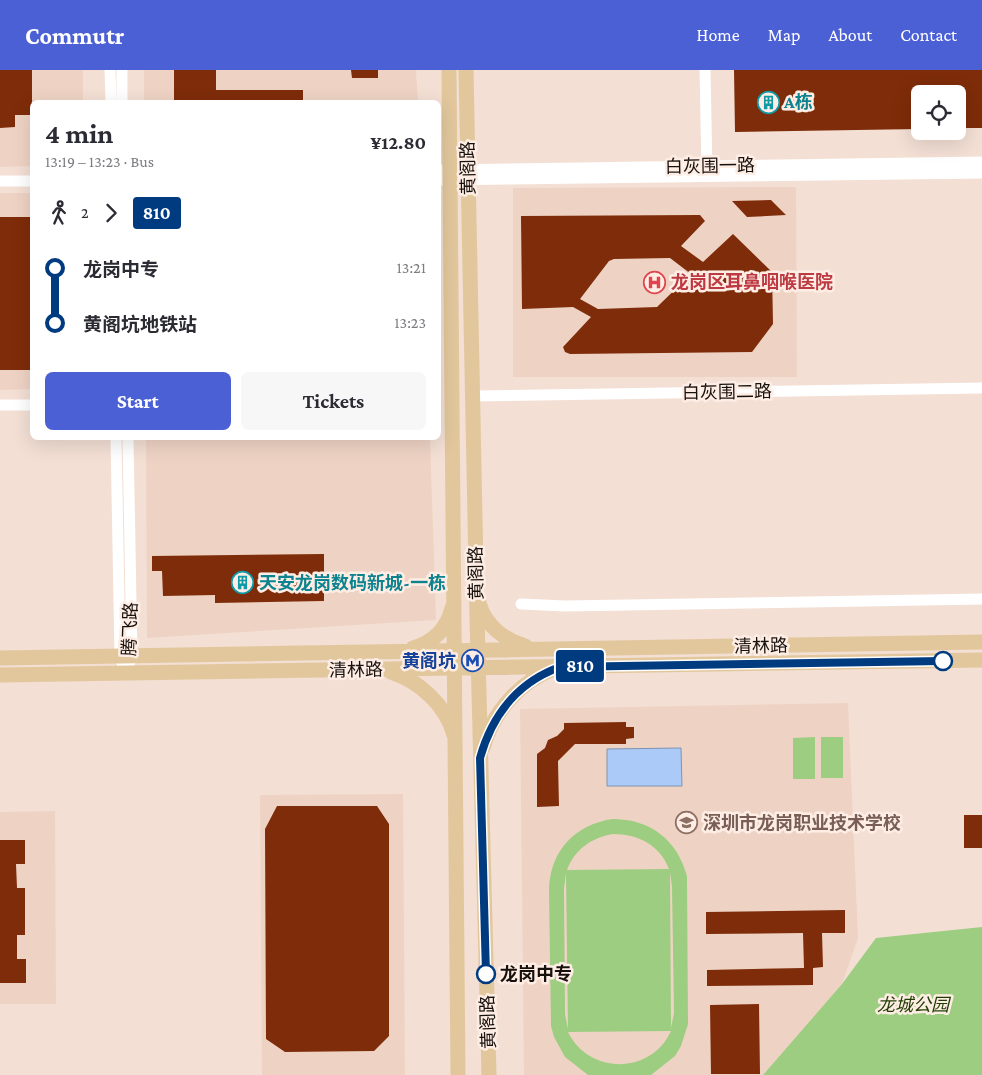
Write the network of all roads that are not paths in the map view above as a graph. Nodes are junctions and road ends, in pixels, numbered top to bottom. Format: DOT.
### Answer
graph roads {
  1 [pos="110,70"];
  2 [pos="122,70"];
  3 [pos="449,70"];
  4 [pos="466,70"];
  5 [pos="705,70"];
  6 [pos="111,100"];
  7 [pos="122,100"];
  8 [pos="982,162"];
  9 [pos="707,172"];
  10 [pos="982,173"];
  11 [pos="444,175"];
  12 [pos="468,175"];
  13 [pos="30,181"];
  14 [pos="0,182"];
  15 [pos="982,388"];
  16 [pos="472,396"];
  17 [pos="0,405"];
  18 [pos="30,405"];
  19 [pos="116,440"];
  20 [pos="128,440"];
  21 [pos="455,594"];
  22 [pos="476,594"];
  23 [pos="982,599"];
  24 [pos="520,604"];
  25 [pos="982,642"];
  26 [pos="646,648"];
  27 [pos="539,649"];
  28 [pos="456,650"];
  29 [pos="478,650"];
  30 [pos="398,651"];
  31 [pos="126,656"];
  32 [pos="0,658"];
  33 [pos="982,660"];
  34 [pos="646,665"];
  35 [pos="560,667"];
  36 [pos="456,668"];
  37 [pos="478,668"];
  38 [pos="380,670"];
  39 [pos="126,673"];
  40 [pos="0,675"];
  41 [pos="456,744"];
  42 [pos="480,758"];
  43 [pos="458,1075"];
  44 [pos="489,1075"];
  1 -- 6 [label="street"];
  2 -- 7 [label="street"];
  3 -- 11 [label="main road, 黄阁路"];
  4 -- 12 [label="main road, 黄阁路"];
  5 -- 9 [label="street"];
  8 -- 9 [label="street, 白灰围一路"];
  9 -- 10 [label="street, 白灰围一路"];
  9 -- 12 [label="street, 白灰围一路"];
  11 -- 12 [label="street, 白灰围一路"];
  11 -- 21 [label="main road, 黄阁路"];
  12 -- 16 [label="main road, 黄阁路"];
  13 -- 14 [label="street"];
  15 -- 16 [label="street, 白灰围二路"];
  16 -- 22 [label="main road, 黄阁路"];
  17 -- 18 [label="street"];
  19 -- 31 [label="street, 腾飞路"];
  20 -- 31 [label="street, 腾飞路"];
  21 -- 28 [label="main road, 黄阁路"];
  21 -- 30 [label="main road"];
  22 -- 27 [label="main road"];
  22 -- 29 [label="main road, 黄阁路"];
  23 -- 24 [label="street"];
  25 -- 26 [label="main road, 清林路"];
  26 -- 27 [label="main road, 清林路"];
  26 -- 34 [label="main road"];
  27 -- 29 [label="main road, 清林路"];
  28 -- 29 [label="main road, 清林路"];
  28 -- 30 [label="main road, 清林路"];
  28 -- 36 [label="main road, 黄阁路"];
  29 -- 37 [label="main road, 黄阁路"];
  30 -- 31 [label="main road, 清林路"];
  31 -- 32 [label="main road, 清林路"];
  31 -- 39 [label="street, 腾飞路"];
  33 -- 34 [label="main road, 清林路"];
  34 -- 35 [label="main road, 清林路"];
  35 -- 37 [label="main road, 清林路"];
  35 -- 42 [label="main road"];
  36 -- 37 [label="main road, 清林路"];
  36 -- 38 [label="main road, 清林路"];
  36 -- 41 [label="main road, 黄阁路"];
  37 -- 42 [label="main road, 黄阁路"];
  38 -- 39 [label="main road, 清林路"];
  38 -- 41 [label="main road"];
  39 -- 40 [label="main road, 清林路"];
  41 -- 43 [label="main road, 黄阁路"];
  42 -- 44 [label="main road, 黄阁路"];
}
